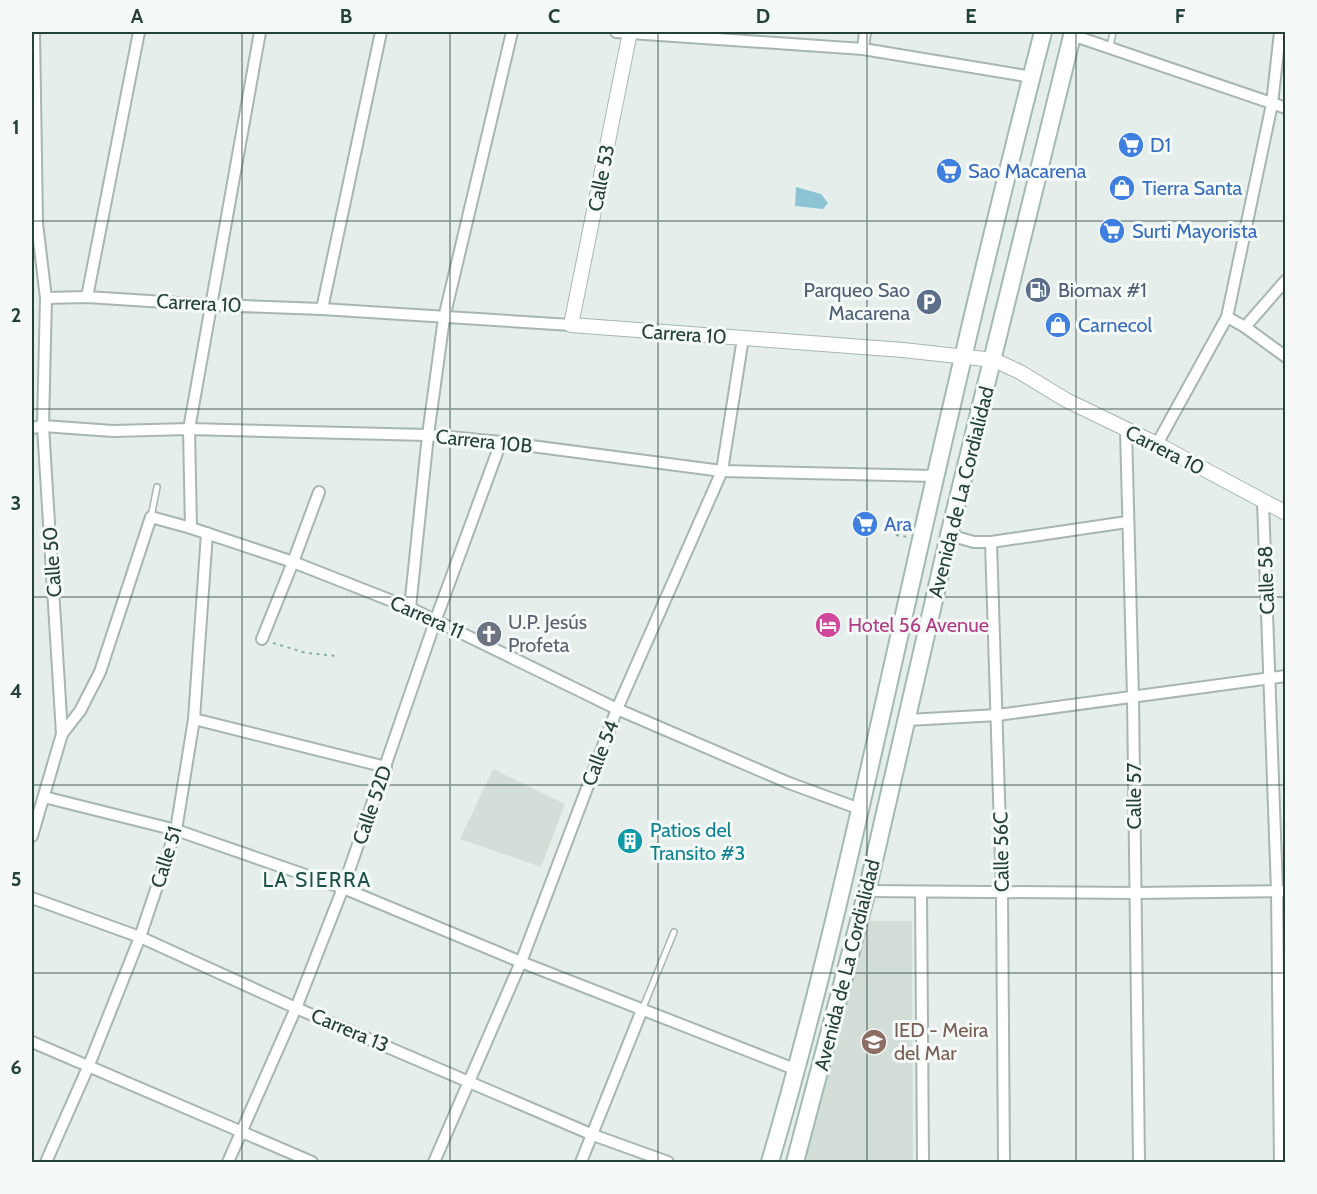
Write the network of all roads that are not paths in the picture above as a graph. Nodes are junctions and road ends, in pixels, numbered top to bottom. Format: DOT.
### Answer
graph roads {
  1 [pos="34,32"];
  2 [pos="139,32"];
  3 [pos="260,32"];
  4 [pos="381,32"];
  5 [pos="512,32"];
  6 [pos="616,32"];
  7 [pos="630,32"];
  8 [pos="865,32"];
  9 [pos="1043,32"];
  10 [pos="1113,32"];
  11 [pos="1280,32"];
  12 [pos="1073,33"];
  13 [pos="763,37"];
  14 [pos="1110,47"];
  15 [pos="863,49"];
  16 [pos="1032,76"];
  17 [pos="1272,104"];
  18 [pos="1286,108"];
  19 [pos="34,223"];
  20 [pos="1286,280"];
  21 [pos="87,297"];
  22 [pos="46,298"];
  23 [pos="211,305"];
  24 [pos="322,309"];
  25 [pos="1227,317"];
  26 [pos="444,318"];
  27 [pos="571,325"];
  28 [pos="1245,327"];
  29 [pos="743,339"];
  30 [pos="964,356"];
  31 [pos="1286,357"];
  32 [pos="994,360"];
  33 [pos="43,426"];
  34 [pos="32,428"];
  35 [pos="189,429"];
  36 [pos="1126,430"];
  37 [pos="428,435"];
  38 [pos="501,442"];
  39 [pos="1156,444"];
  40 [pos="722,471"];
  41 [pos="935,476"];
  42 [pos="157,487"];
  43 [pos="319,492"];
  44 [pos="1263,502"];
  45 [pos="1286,513"];
  46 [pos="151,517"];
  47 [pos="1127,522"];
  48 [pos="191,528"];
  49 [pos="207,533"];
  50 [pos="949,535"];
  51 [pos="991,543"];
  52 [pos="293,562"];
  53 [pos="410,608"];
  54 [pos="436,619"];
  55 [pos="262,639"];
  56 [pos="1286,676"];
  57 [pos="1270,678"];
  58 [pos="1133,697"];
  59 [pos="617,710"];
  60 [pos="998,716"];
  61 [pos="194,719"];
  62 [pos="907,720"];
  63 [pos="62,734"];
  64 [pos="386,767"];
  65 [pos="44,797"];
  66 [pos="860,809"];
  67 [pos="176,830"];
  68 [pos="32,836"];
  69 [pos="343,888"];
  70 [pos="867,891"];
  71 [pos="1281,891"];
  72 [pos="921,893"];
  73 [pos="1002,893"];
  74 [pos="1135,893"];
  75 [pos="32,897"];
  76 [pos="674,932"];
  77 [pos="140,938"];
  78 [pos="521,962"];
  79 [pos="296,1008"];
  80 [pos="642,1010"];
  81 [pos="32,1042"];
  82 [pos="89,1065"];
  83 [pos="797,1070"];
  84 [pos="470,1081"];
  85 [pos="240,1131"];
  86 [pos="593,1135"];
  87 [pos="46,1162"];
  88 [pos="228,1162"];
  89 [pos="312,1162"];
  90 [pos="434,1162"];
  91 [pos="581,1162"];
  92 [pos="668,1162"];
  93 [pos="770,1162"];
  94 [pos="795,1162"];
  95 [pos="923,1162"];
  96 [pos="1004,1162"];
  97 [pos="1139,1162"];
  98 [pos="1280,1162"];
  1 -- 19 [label="street, Calle 50"];
  2 -- 21 [label="street"];
  3 -- 23 [label="street"];
  4 -- 24 [label="street"];
  5 -- 26 [label="street"];
  6 -- 7 [label="street"];
  7 -- 13 [label="street"];
  7 -- 27 [label="street, Calle 53"];
  8 -- 15 [label="street"];
  9 -- 16 [label="main road, Avenida de La Cordialidad"];
  10 -- 14 [label="lane"];
  11 -- 17 [label="street"];
  12 -- 14 [label="street"];
  12 -- 32 [label="main road, Avenida de La Cordialidad"];
  13 -- 15 [label="street"];
  14 -- 17 [label="street"];
  15 -- 16 [label="street"];
  16 -- 30 [label="main road, Avenida de La Cordialidad"];
  17 -- 18 [label="street"];
  17 -- 25 [label="street"];
  19 -- 22 [label="street, Calle 50"];
  20 -- 28 [label="street"];
  21 -- 22 [label="street, Carrera 10"];
  21 -- 23 [label="street, Carrera 10"];
  22 -- 33 [label="street, Calle 50"];
  23 -- 24 [label="street, Carrera 10"];
  23 -- 35 [label="street"];
  24 -- 26 [label="street, Carrera 10"];
  25 -- 28 [label="street"];
  25 -- 39 [label="street"];
  26 -- 27 [label="street, Carrera 10"];
  26 -- 37 [label="street"];
  27 -- 29 [label="street, Carrera 10"];
  28 -- 31 [label="street"];
  29 -- 30 [label="street, Carrera 10"];
  29 -- 40 [label="street, Calle 54"];
  30 -- 32 [label="street, Carrera 10"];
  30 -- 41 [label="main road, Avenida de La Cordialidad"];
  32 -- 36 [label="street, Carrera 10"];
  32 -- 50 [label="main road, Avenida de La Cordialidad"];
  33 -- 34 [label="street, Carrera 10B"];
  33 -- 35 [label="street, Carrera 10B"];
  33 -- 63 [label="street, Calle 50"];
  35 -- 37 [label="street, Carrera 10B"];
  35 -- 48 [label="street"];
  36 -- 39 [label="street, Carrera 10"];
  36 -- 47 [label="street, Calle 57"];
  37 -- 38 [label="street, Carrera 10B"];
  37 -- 53 [label="street"];
  38 -- 40 [label="street, Carrera 10B"];
  38 -- 54 [label="street, Calle 52D"];
  39 -- 44 [label="street, Carrera 10"];
  40 -- 41 [label="street, Carrera 10B"];
  40 -- 59 [label="street, Calle 54"];
  41 -- 66 [label="main road, Avenida de La Cordialidad"];
  42 -- 46 [label="lane"];
  43 -- 52 [label="street"];
  44 -- 45 [label="street, Carrera 10"];
  44 -- 57 [label="street, Calle 58"];
  46 -- 48 [label="street, Carrera 11"];
  46 -- 63 [label="street"];
  47 -- 51 [label="street"];
  47 -- 58 [label="street, Calle 57"];
  48 -- 49 [label="street, Carrera 11"];
  49 -- 52 [label="street, Carrera 11"];
  49 -- 61 [label="street, Calle 51"];
  50 -- 51 [label="street"];
  50 -- 62 [label="main road, Avenida de La Cordialidad"];
  51 -- 60 [label="street, Calle 56C"];
  52 -- 53 [label="street, Carrera 11"];
  52 -- 55 [label="street"];
  53 -- 54 [label="street, Carrera 11"];
  54 -- 59 [label="street, Carrera 11"];
  54 -- 64 [label="street, Calle 52D"];
  56 -- 57 [label="street"];
  57 -- 58 [label="street"];
  57 -- 71 [label="street, Calle 58"];
  58 -- 60 [label="street"];
  58 -- 74 [label="street, Calle 57"];
  59 -- 66 [label="street, Carrera 11"];
  59 -- 78 [label="street, Calle 54"];
  60 -- 62 [label="street"];
  60 -- 73 [label="street, Calle 56C"];
  61 -- 64 [label="street"];
  61 -- 67 [label="street, Calle 51"];
  62 -- 70 [label="main road, Avenida de La Cordialidad"];
  63 -- 65 [label="street, Calle 50"];
  64 -- 69 [label="street, Calle 52D"];
  65 -- 67 [label="street"];
  65 -- 68 [label="street, Calle 50"];
  66 -- 83 [label="main road, Avenida de La Cordialidad"];
  67 -- 69 [label="street"];
  67 -- 77 [label="street, Calle 51"];
  69 -- 78 [label="street"];
  69 -- 79 [label="street, Calle 52D"];
  70 -- 72 [label="street"];
  70 -- 94 [label="main road, Avenida de La Cordialidad"];
  71 -- 74 [label="street"];
  71 -- 98 [label="street, Calle 58"];
  72 -- 73 [label="street"];
  72 -- 95 [label="street"];
  73 -- 74 [label="street"];
  73 -- 96 [label="street, Calle 56C"];
  74 -- 97 [label="street, Calle 57"];
  75 -- 77 [label="street, Carrera 13"];
  76 -- 80 [label="lane"];
  77 -- 79 [label="street, Carrera 13"];
  77 -- 82 [label="street, Calle 51"];
  78 -- 80 [label="street"];
  78 -- 84 [label="street, Calle 54"];
  79 -- 84 [label="street, Carrera 13"];
  79 -- 85 [label="street, Calle 52D"];
  80 -- 83 [label="street"];
  80 -- 86 [label="street"];
  81 -- 82 [label="street"];
  82 -- 85 [label="street"];
  82 -- 87 [label="street, Calle 51"];
  83 -- 93 [label="main road, Avenida de La Cordialidad"];
  84 -- 86 [label="street, Carrera 13"];
  84 -- 90 [label="street, Calle 54"];
  85 -- 88 [label="street, Calle 52D"];
  85 -- 89 [label="street"];
  86 -- 91 [label="street"];
  86 -- 92 [label="street, Carrera 13"];
}
